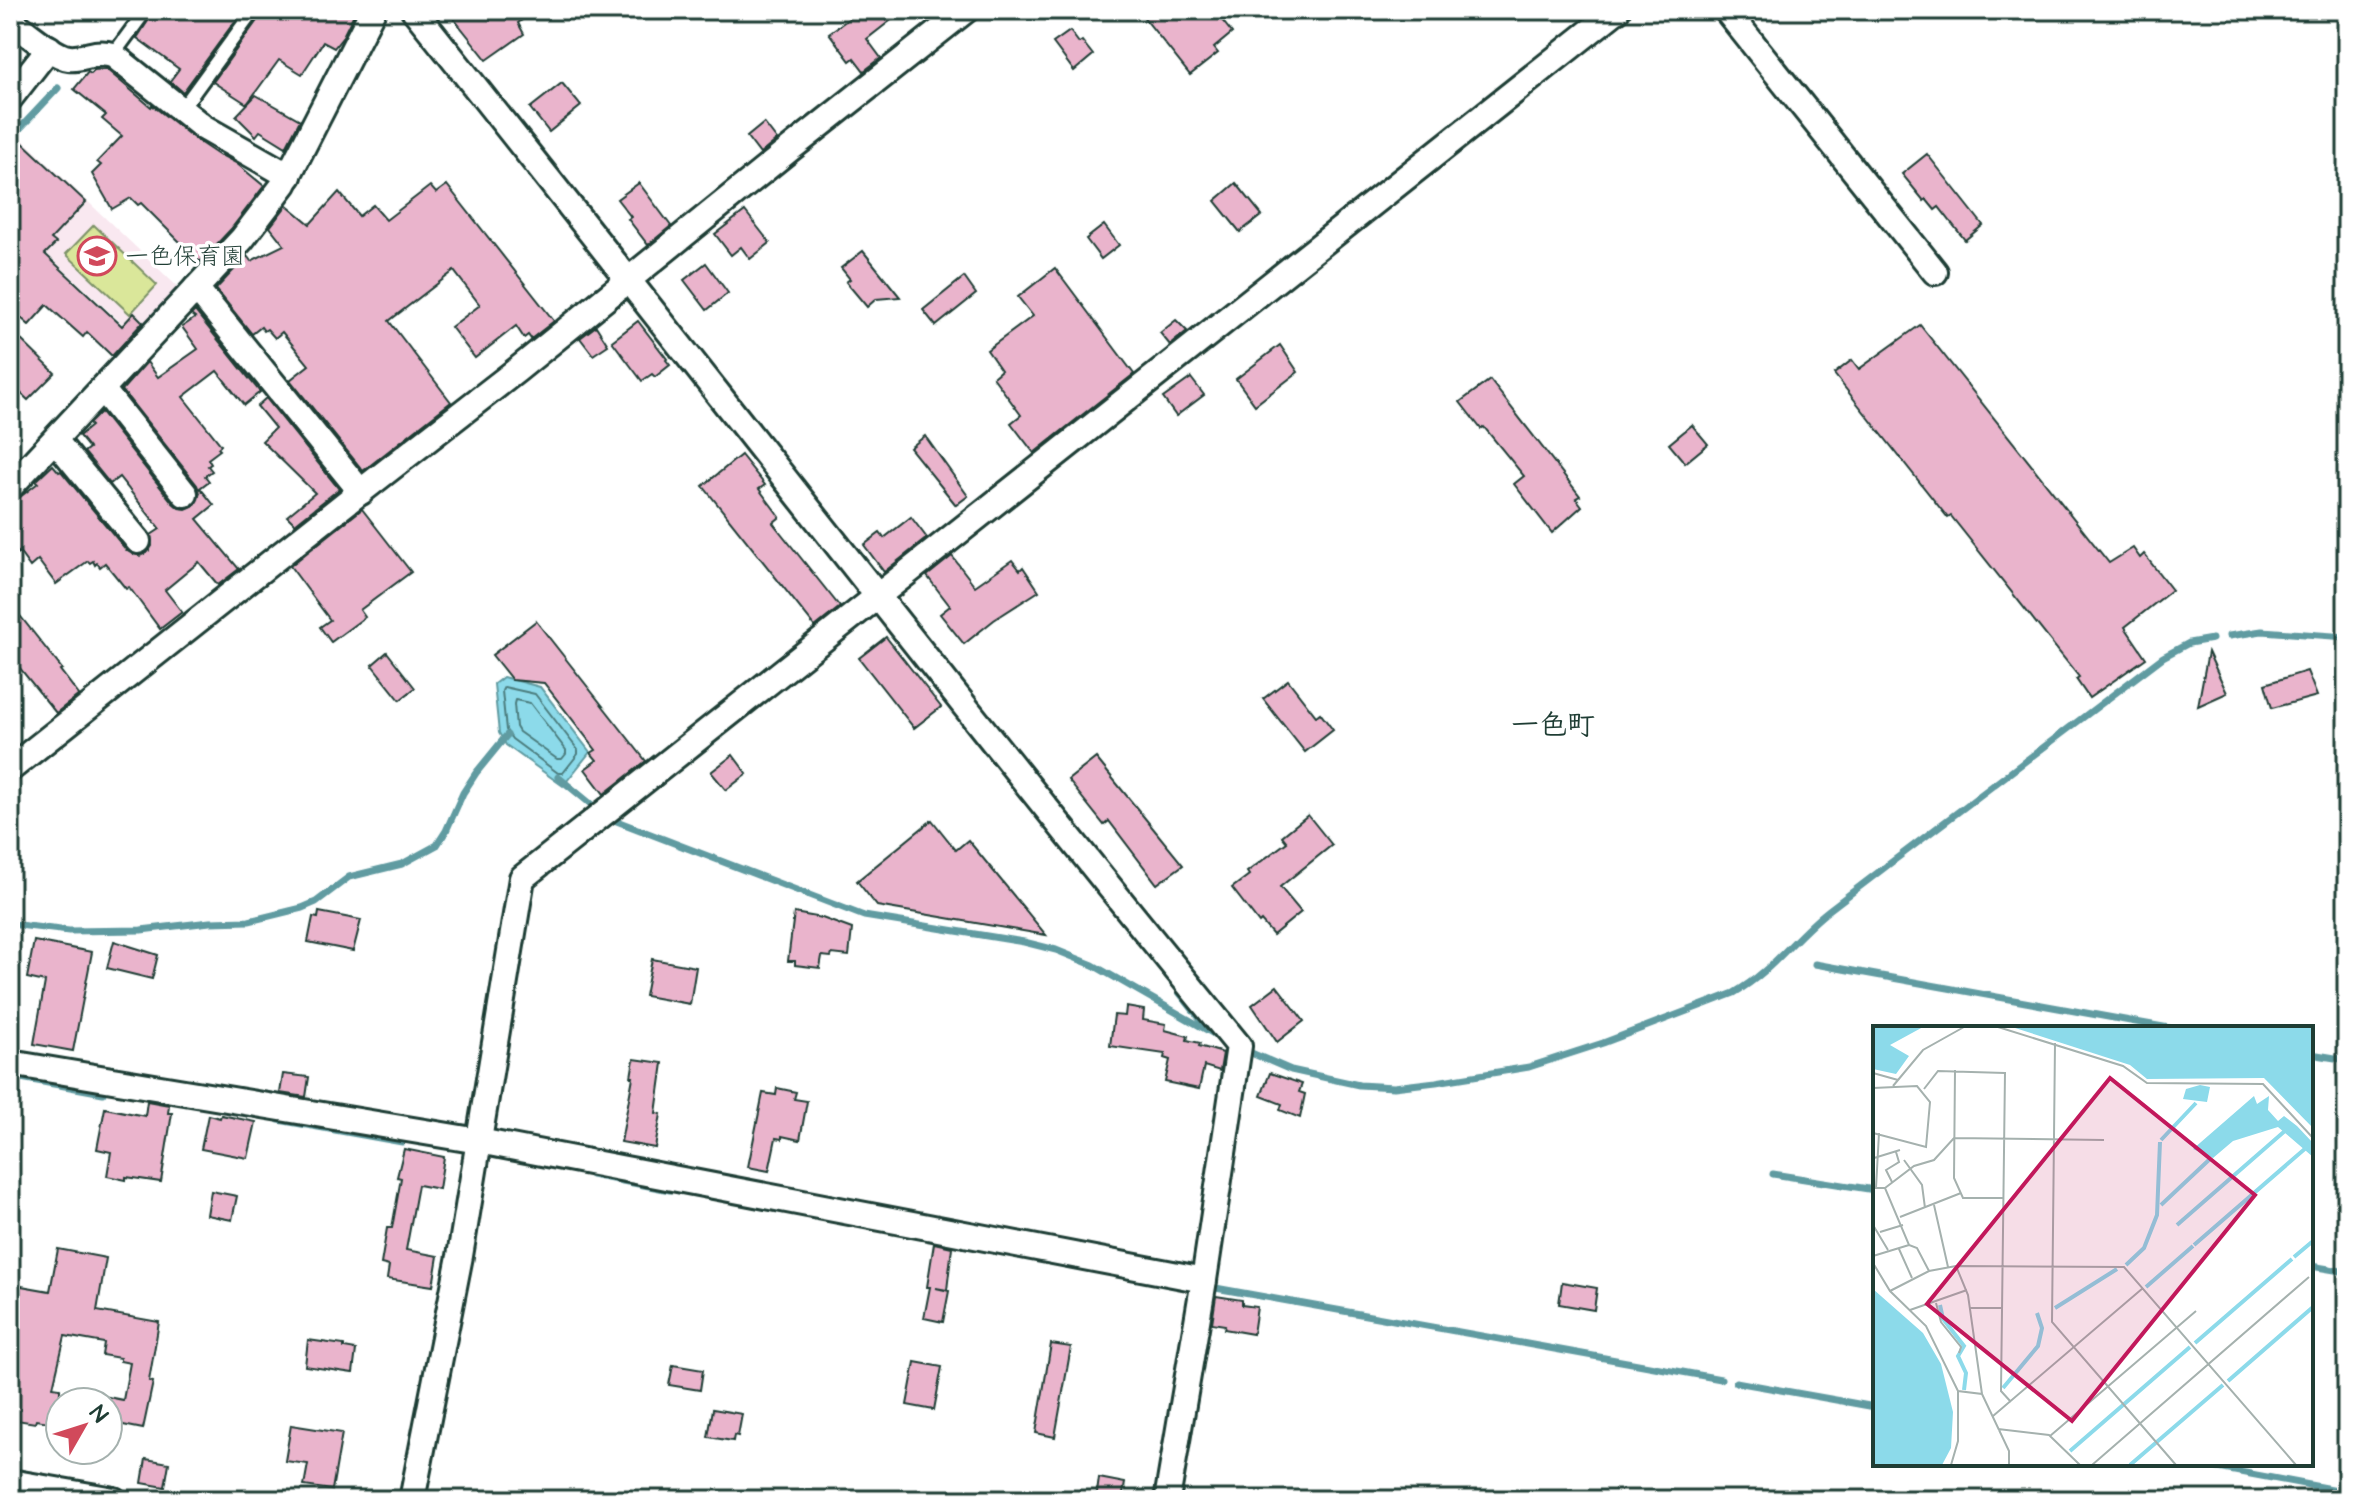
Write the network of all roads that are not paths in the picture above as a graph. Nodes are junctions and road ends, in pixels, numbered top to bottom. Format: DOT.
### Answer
graph roads {
  1 [pos="146,10"];
  2 [pos="254,10"];
  3 [pos="373,10"];
  4 [pos="414,10"];
  5 [pos="966,10"];
  6 [pos="1617,10"];
  7 [pos="1726,10"];
  8 [pos="10,20"];
  9 [pos="49,48"];
  10 [pos="113,55"];
  11 [pos="11,95"];
  12 [pos="181,110"];
  13 [pos="289,176"];
  14 [pos="1935,272"];
  15 [pos="629,280"];
  16 [pos="196,288"];
  17 [pos="102,389"];
  18 [pos="55,440"];
  19 [pos="10,487"];
  20 [pos="361,492"];
  21 [pos="185,494"];
  22 [pos="138,541"];
  23 [pos="877,597"];
  24 [pos="10,769"];
  25 [pos="10,1063"];
  26 [pos="479,1141"];
  27 [pos="1204,1280"];
  28 [pos="10,1482"];
  29 [pos="114,1500"];
  30 [pos="412,1500"];
  31 [pos="1167,1500"];
  1 -- 10 [label="lane"];
  2 -- 12 [label="lane"];
  3 -- 13 [label="street"];
  4 -- 15 [label="street"];
  5 -- 15 [label="street"];
  6 -- 23 [label="street"];
  7 -- 14 [label="street"];
  8 -- 9 [label="street"];
  9 -- 10 [label="street"];
  9 -- 11 [label="street"];
  10 -- 12 [label="street"];
  12 -- 13 [label="street"];
  13 -- 16 [label="street"];
  15 -- 20 [label="street"];
  15 -- 23 [label="street"];
  16 -- 17 [label="street"];
  16 -- 20 [label="street"];
  17 -- 18 [label="street"];
  17 -- 21 [label="street"];
  18 -- 19 [label="street"];
  18 -- 22 [label="street"];
  20 -- 24 [label="street"];
  23 -- 26 [label="street"];
  23 -- 27 [label="street"];
  25 -- 26 [label="street"];
  26 -- 27 [label="street"];
  26 -- 30 [label="street"];
  27 -- 31 [label="street"];
  28 -- 29 [label="street"];
}
